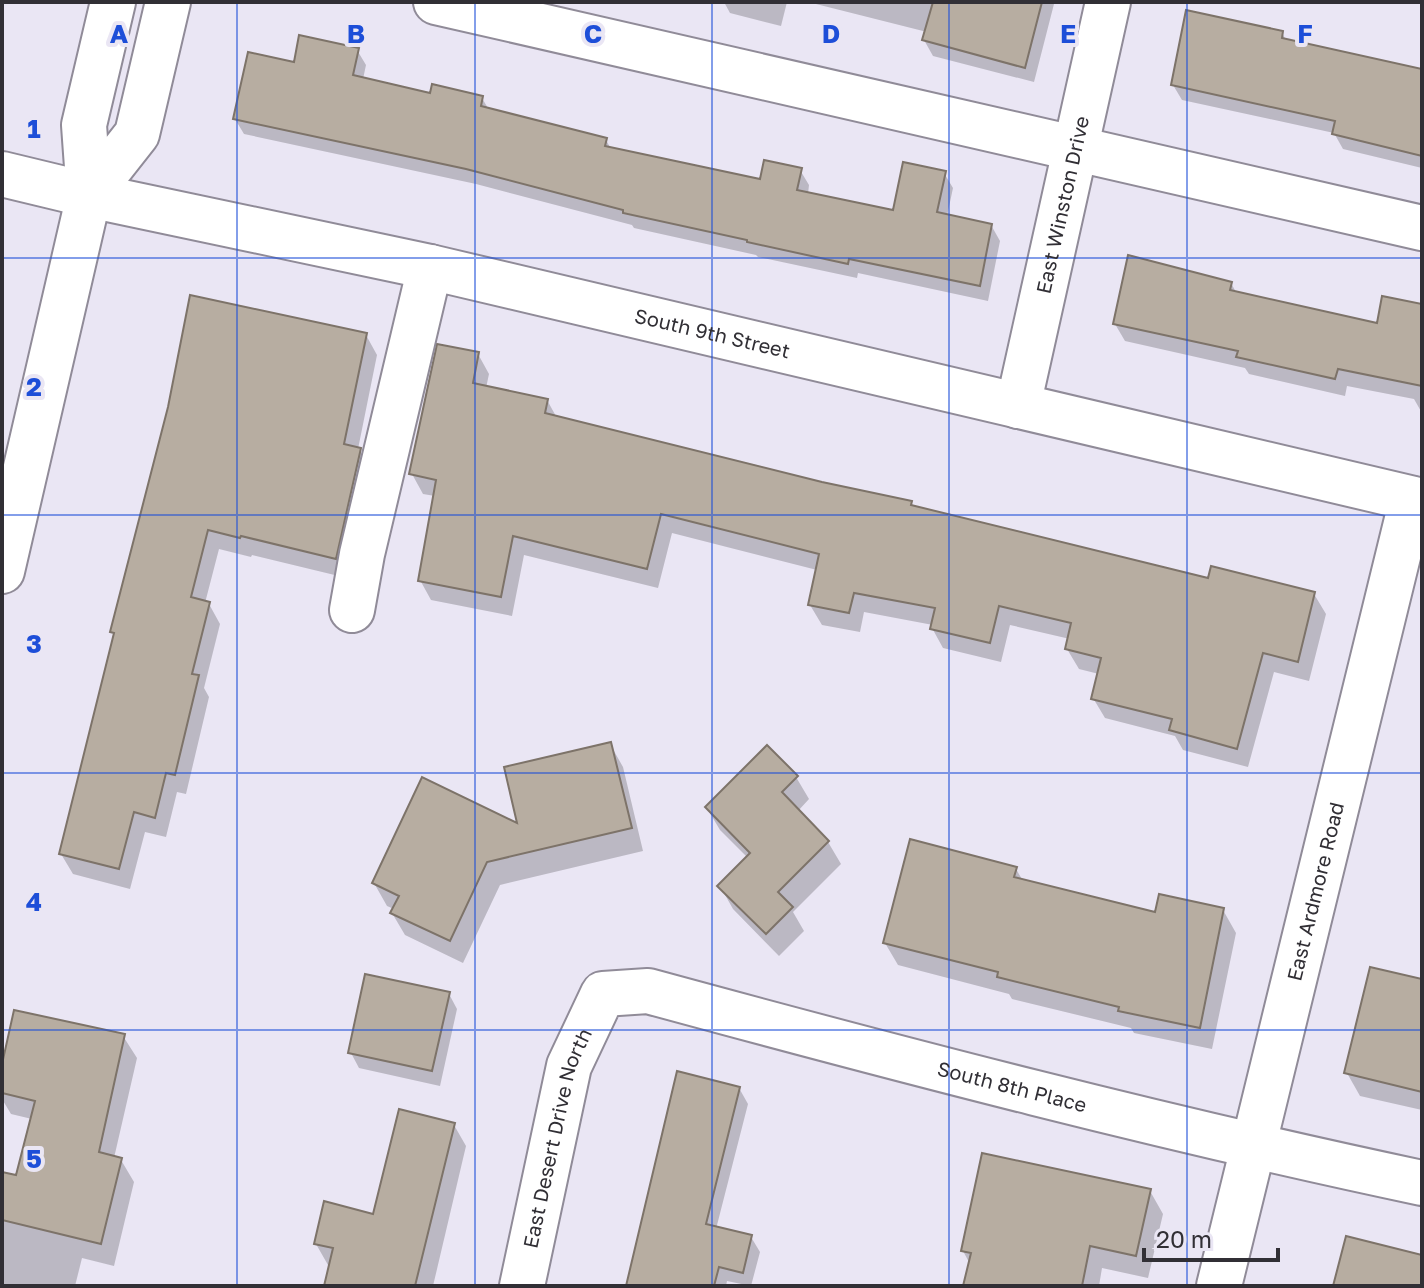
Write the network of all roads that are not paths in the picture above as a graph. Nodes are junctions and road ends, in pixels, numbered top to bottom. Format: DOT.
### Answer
graph roads {
  1 [pos="113,2"];
  2 [pos="168,2"];
  3 [pos="436,2"];
  4 [pos="1108,2"];
  5 [pos="1075,149"];
  6 [pos="2,174"];
  7 [pos="89,195"];
  8 [pos="1422,228"];
  9 [pos="430,267"];
  10 [pos="1018,406"];
  11 [pos="1417,500"];
  12 [pos="2,571"];
  13 [pos="352,610"];
  14 [pos="603,994"];
  15 [pos="1251,1147"];
  16 [pos="1422,1183"];
  17 [pos="522,1286"];
  18 [pos="1219,1286"];
  1 -- 7 [label="street"];
  2 -- 7 [label="street"];
  3 -- 5 [label="street"];
  4 -- 5 [label="street, East Winston Drive"];
  5 -- 8 [label="street"];
  5 -- 10 [label="street, East Winston Drive"];
  6 -- 7 [label="street, South 9th Street"];
  7 -- 9 [label="street, South 9th Street"];
  7 -- 12 [label="street"];
  9 -- 10 [label="street, South 9th Street"];
  9 -- 13 [label="street"];
  10 -- 11 [label="street, South 9th Street"];
  11 -- 15 [label="street, East Ardmore Road"];
  14 -- 15 [label="street, South 8th Place"];
  14 -- 17 [label="street, East Desert Drive North"];
  15 -- 16 [label="street, South 8th Place"];
  15 -- 18 [label="street, East Ardmore Road"];
}
